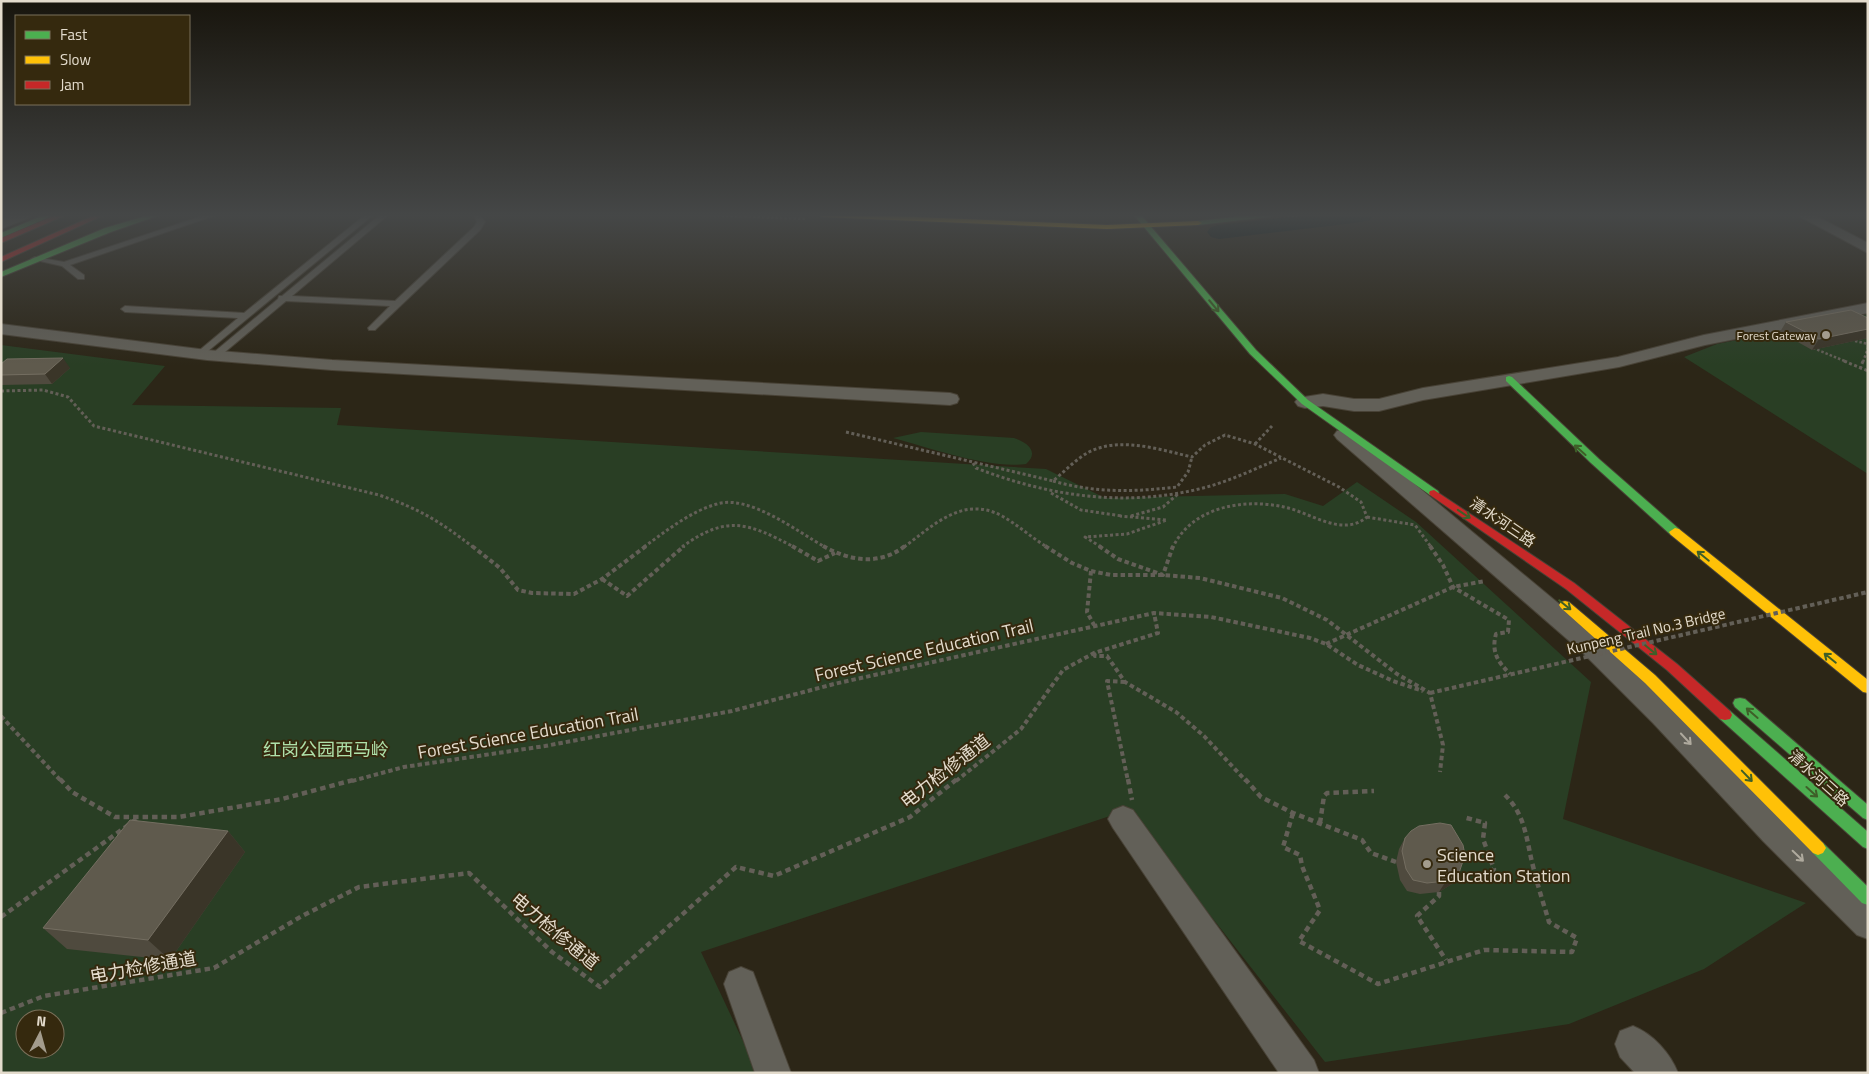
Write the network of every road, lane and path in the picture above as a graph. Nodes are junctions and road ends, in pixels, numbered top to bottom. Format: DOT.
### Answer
graph roads {
  1 [pos="22,265"];
  2 [pos="65,265"];
  3 [pos="308,265"];
  4 [pos="324,265"];
  5 [pos="438,265"];
  6 [pos="1185,265"];
  7 [pos="1,275"];
  8 [pos="81,277"];
  9 [pos="268,298"];
  10 [pos="284,298"];
  11 [pos="398,304"];
  12 [pos="1868,308"];
  13 [pos="125,309"];
  14 [pos="245,316"];
  15 [pos="262,317"];
  16 [pos="372,328"];
  17 [pos="1,329"];
  18 [pos="1855,341"];
  19 [pos="1806,344"];
  20 [pos="1824,345"];
  21 [pos="1868,346"];
  22 [pos="1814,348"];
  23 [pos="1268,350"];
  24 [pos="208,355"];
  25 [pos="1860,369"];
  26 [pos="1868,371"];
  27 [pos="1509,380"];
  28 [pos="1,391"];
  29 [pos="950,399"];
  30 [pos="1317,406"];
  31 [pos="1272,426"];
  32 [pos="846,432"];
  33 [pos="1254,444"];
  34 [pos="1192,456"];
  35 [pos="1282,458"];
  36 [pos="973,463"];
  37 [pos="1412,463"];
  38 [pos="1391,464"];
  39 [pos="1053,481"];
  40 [pos="1051,492"];
  41 [pos="1178,494"];
  42 [pos="1120,516"];
  43 [pos="1367,517"];
  44 [pos="835,553"];
  45 [pos="1520,569"];
  46 [pos="1091,571"];
  47 [pos="1163,575"];
  48 [pos="602,579"];
  49 [pos="1493,579"];
  50 [pos="1452,587"];
  51 [pos="1868,592"];
  52 [pos="1558,599"];
  53 [pos="1154,613"];
  54 [pos="1094,626"];
  55 [pos="1326,644"];
  56 [pos="1094,653"];
  57 [pos="1510,674"];
  58 [pos="1125,682"];
  59 [pos="1868,688"];
  60 [pos="1430,693"];
  61 [pos="1728,693"];
  62 [pos="1,716"];
  63 [pos="1440,772"];
  64 [pos="1374,791"];
  65 [pos="1505,795"];
  66 [pos="1293,813"];
  67 [pos="1868,814"];
  68 [pos="139,817"];
  69 [pos="1463,817"];
  70 [pos="1125,822"];
  71 [pos="1320,823"];
  72 [pos="1868,842"];
  73 [pos="1396,862"];
  74 [pos="1455,879"];
  75 [pos="1439,892"];
  76 [pos="1868,898"];
  77 [pos="1,917"];
  78 [pos="1868,924"];
  79 [pos="1446,960"];
  80 [pos="741,984"];
  81 [pos="1,1013"];
  82 [pos="1633,1044"];
  83 [pos="773,1073"];
  84 [pos="1301,1073"];
  85 [pos="1660,1073"];
  1 -- 7 [label="main road"];
  2 -- 8 [label="lane"];
  3 -- 9 [label="lane"];
  4 -- 10 [label="lane"];
  5 -- 11 [label="lane"];
  6 -- 30 [label="main road, 清水河三路, one-way"];
  9 -- 10 [label="lane"];
  9 -- 14 [label="lane"];
  10 -- 11 [label="lane"];
  10 -- 15 [label="lane"];
  11 -- 16 [label="lane"];
  12 -- 27 [label="street"];
  13 -- 14 [label="lane"];
  14 -- 15 [label="lane"];
  14 -- 24 [label="lane"];
  15 -- 24 [label="lane"];
  17 -- 24 [label="street"];
  18 -- 21 [label="path"];
  19 -- 22 [label="path"];
  20 -- 22 [label="path"];
  21 -- 25 [label="path"];
  22 -- 25 [label="path"];
  23 -- 30 [label="main road, 清水河三路"];
  24 -- 29 [label="street"];
  25 -- 26 [label="path"];
  27 -- 30 [label="street"];
  59 -- 27 [label="main road, one-way"];
  28 -- 48 [label="path"];
  30 -- 37 [label="main road, 清水河三路"];
  30 -- 38 [label="main road, 清水河三路"];
  30 -- 78 [label="street, one-way"];
  31 -- 33 [label="path"];
  32 -- 36 [label="path"];
  33 -- 34 [label="path"];
  33 -- 35 [label="path"];
  34 -- 39 [label="path"];
  34 -- 39 [label="path"];
  35 -- 41 [label="path"];
  35 -- 43 [label="path"];
  36 -- 39 [label="path"];
  36 -- 40 [label="path"];
  38 -- 45 [label="main road"];
  38 -- 72 [label="main road, 清水河三路, one-way"];
  40 -- 41 [label="path"];
  40 -- 42 [label="path"];
  41 -- 42 [label="path"];
  42 -- 47 [label="path"];
  43 -- 47 [label="path"];
  43 -- 50 [label="path"];
  44 -- 46 [label="path"];
  44 -- 48 [label="path"];
  44 -- 48 [label="path"];
  46 -- 47 [label="path"];
  46 -- 54 [label="path"];
  47 -- 60 [label="path"];
  49 -- 50 [label="path"];
  50 -- 55 [label="path"];
  50 -- 57 [label="path"];
  51 -- 57 [label="path, Kunpeng Trail No.3 Bridge, bridge"];
  52 -- 76 [label="main road, one-way"];
  53 -- 54 [label="path, Forest Science Education Trail"];
  53 -- 55 [label="path, Forest Science Education Trail"];
  53 -- 56 [label="path"];
  54 -- 68 [label="path, Forest Science Education Trail"];
  55 -- 60 [label="path, Forest Science Education Trail"];
  56 -- 58 [label="path"];
  56 -- 81 [label="path, 电力检修通道"];
  57 -- 60 [label="path, Kunpeng Trail No.3 Bridge, bridge"];
  58 -- 66 [label="path"];
  58 -- 70 [label="path"];
  60 -- 63 [label="path"];
  67 -- 61 [label="main road, 清水河三路, one-way"];
  62 -- 68 [label="path, Forest Science Education Trail"];
  64 -- 71 [label="path"];
  65 -- 79 [label="path"];
  66 -- 71 [label="path"];
  66 -- 79 [label="path"];
  68 -- 77 [label="path"];
  69 -- 74 [label="path"];
  70 -- 84 [label="street"];
  71 -- 73 [label="path"];
  75 -- 79 [label="path"];
  80 -- 83 [label="street"];
  82 -- 85 [label="street"];
}
